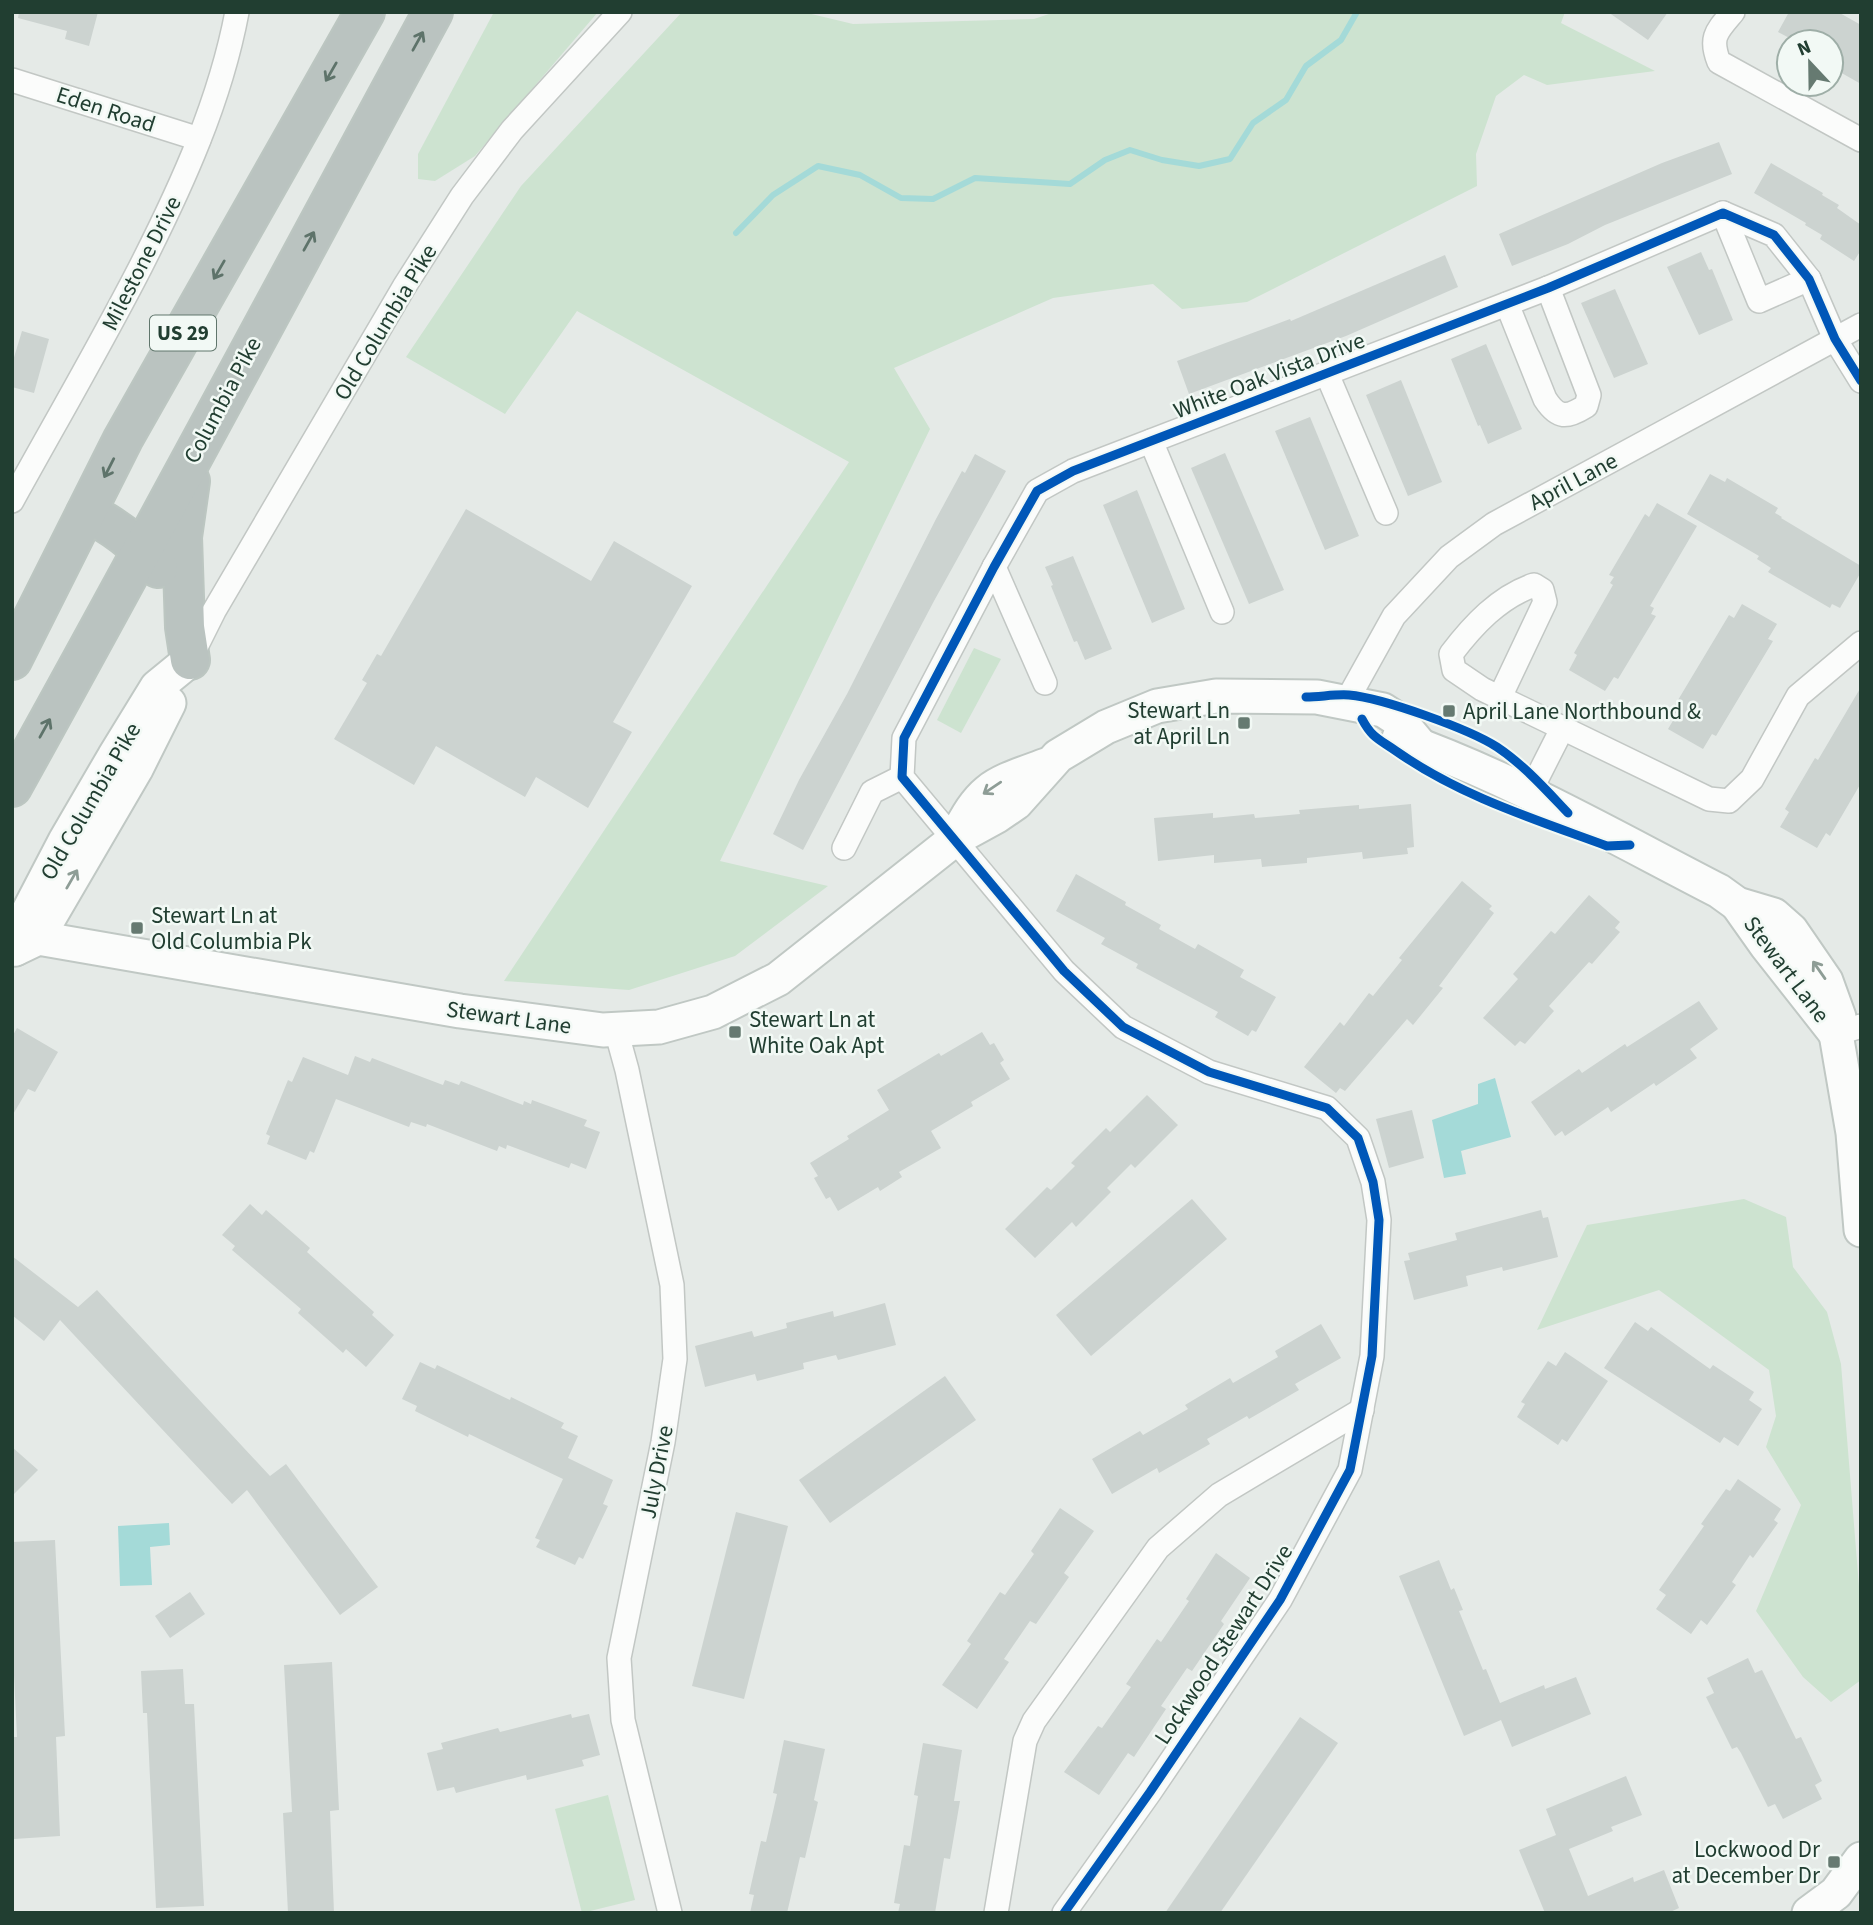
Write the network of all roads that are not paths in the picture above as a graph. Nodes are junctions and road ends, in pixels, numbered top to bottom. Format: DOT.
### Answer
graph roads {
  1 [pos="237,12"];
  2 [pos="365,12"];
  3 [pos="433,12"];
  4 [pos="620,12"];
  5 [pos="1733,12"];
  6 [pos="12,79"];
  7 [pos="199,139"];
  8 [pos="1861,140"];
  9 [pos="1723,213"];
  10 [pos="1809,279"];
  11 [pos="1548,288"];
  12 [pos="1507,304"];
  13 [pos="1861,325"];
  14 [pos="1835,339"];
  15 [pos="1327,374"];
  16 [pos="1861,381"];
  17 [pos="1151,441"];
  18 [pos="194,452"];
  19 [pos="12,501"];
  20 [pos="86,513"];
  21 [pos="1386,513"];
  22 [pos="143,551"];
  23 [pos="994,567"];
  24 [pos="1222,612"];
  25 [pos="188,643"];
  26 [pos="1861,643"];
  27 [pos="12,660"];
  28 [pos="1045,683"];
  29 [pos="1500,697"];
  30 [pos="1345,704"];
  31 [pos="1563,727"];
  32 [pos="902,777"];
  33 [pos="12,788"];
  34 [pos="1529,794"];
  35 [pos="955,839"];
  36 [pos="844,848"];
  37 [pos="19,936"];
  38 [pos="616,1030"];
  39 [pos="1848,1030"];
  40 [pos="1861,1230"];
  41 [pos="1362,1410"];
  42 [pos="1861,1859"];
  43 [pos="670,1913"];
  44 [pos="996,1913"];
  45 [pos="1064,1913"];
  46 [pos="1809,1913"];
  1 -- 7 [label="street, Milestone Drive"];
  2 -- 20 [label="highway, US 29, one-way"];
  18 -- 3 [label="highway, Columbia Pike / US 29, one-way"];
  4 -- 25 [label="street, Old Columbia Pike"];
  5 -- 8 [label="street"];
  6 -- 7 [label="street, Eden Road"];
  7 -- 19 [label="street, Milestone Drive"];
  9 -- 10 [label="street"];
  9 -- 10 [label="street"];
  9 -- 11 [label="street, White Oak Vista Drive"];
  10 -- 14 [label="street"];
  11 -- 12 [label="street, White Oak Vista Drive"];
  11 -- 12 [label="street"];
  12 -- 15 [label="street, White Oak Vista Drive"];
  13 -- 14 [label="street, April Lane"];
  14 -- 16 [label="street"];
  14 -- 30 [label="street, April Lane"];
  15 -- 17 [label="street, White Oak Vista Drive"];
  15 -- 21 [label="street"];
  17 -- 23 [label="street, White Oak Vista Drive"];
  17 -- 24 [label="street"];
  18 -- 22 [label="highway, Columbia Pike / US 29"];
  18 -- 25 [label="highway"];
  20 -- 22 [label="highway"];
  20 -- 27 [label="highway, US 29"];
  22 -- 25 [label="highway"];
  33 -- 22 [label="highway, Columbia Pike / US 29, one-way"];
  23 -- 28 [label="street"];
  23 -- 32 [label="street, White Oak Vista Drive"];
  25 -- 37 [label="street, Old Columbia Pike"];
  26 -- 31 [label="street"];
  29 -- 29 [label="street"];
  29 -- 31 [label="street"];
  30 -- 34 [label="street, Stewart Lane"];
  30 -- 35 [label="street, Stewart Lane"];
  31 -- 34 [label="street"];
  32 -- 35 [label="street"];
  32 -- 36 [label="street"];
  34 -- 39 [label="street, Stewart Lane"];
  35 -- 38 [label="street, Stewart Lane"];
  35 -- 41 [label="street, Lockwood Stewart Drive"];
  37 -- 38 [label="street, Stewart Lane"];
  38 -- 43 [label="street, July Drive"];
  39 -- 40 [label="street, Stewart Lane"];
  41 -- 44 [label="street"];
  41 -- 45 [label="street, Lockwood Stewart Drive"];
  42 -- 46 [label="street"];
}
